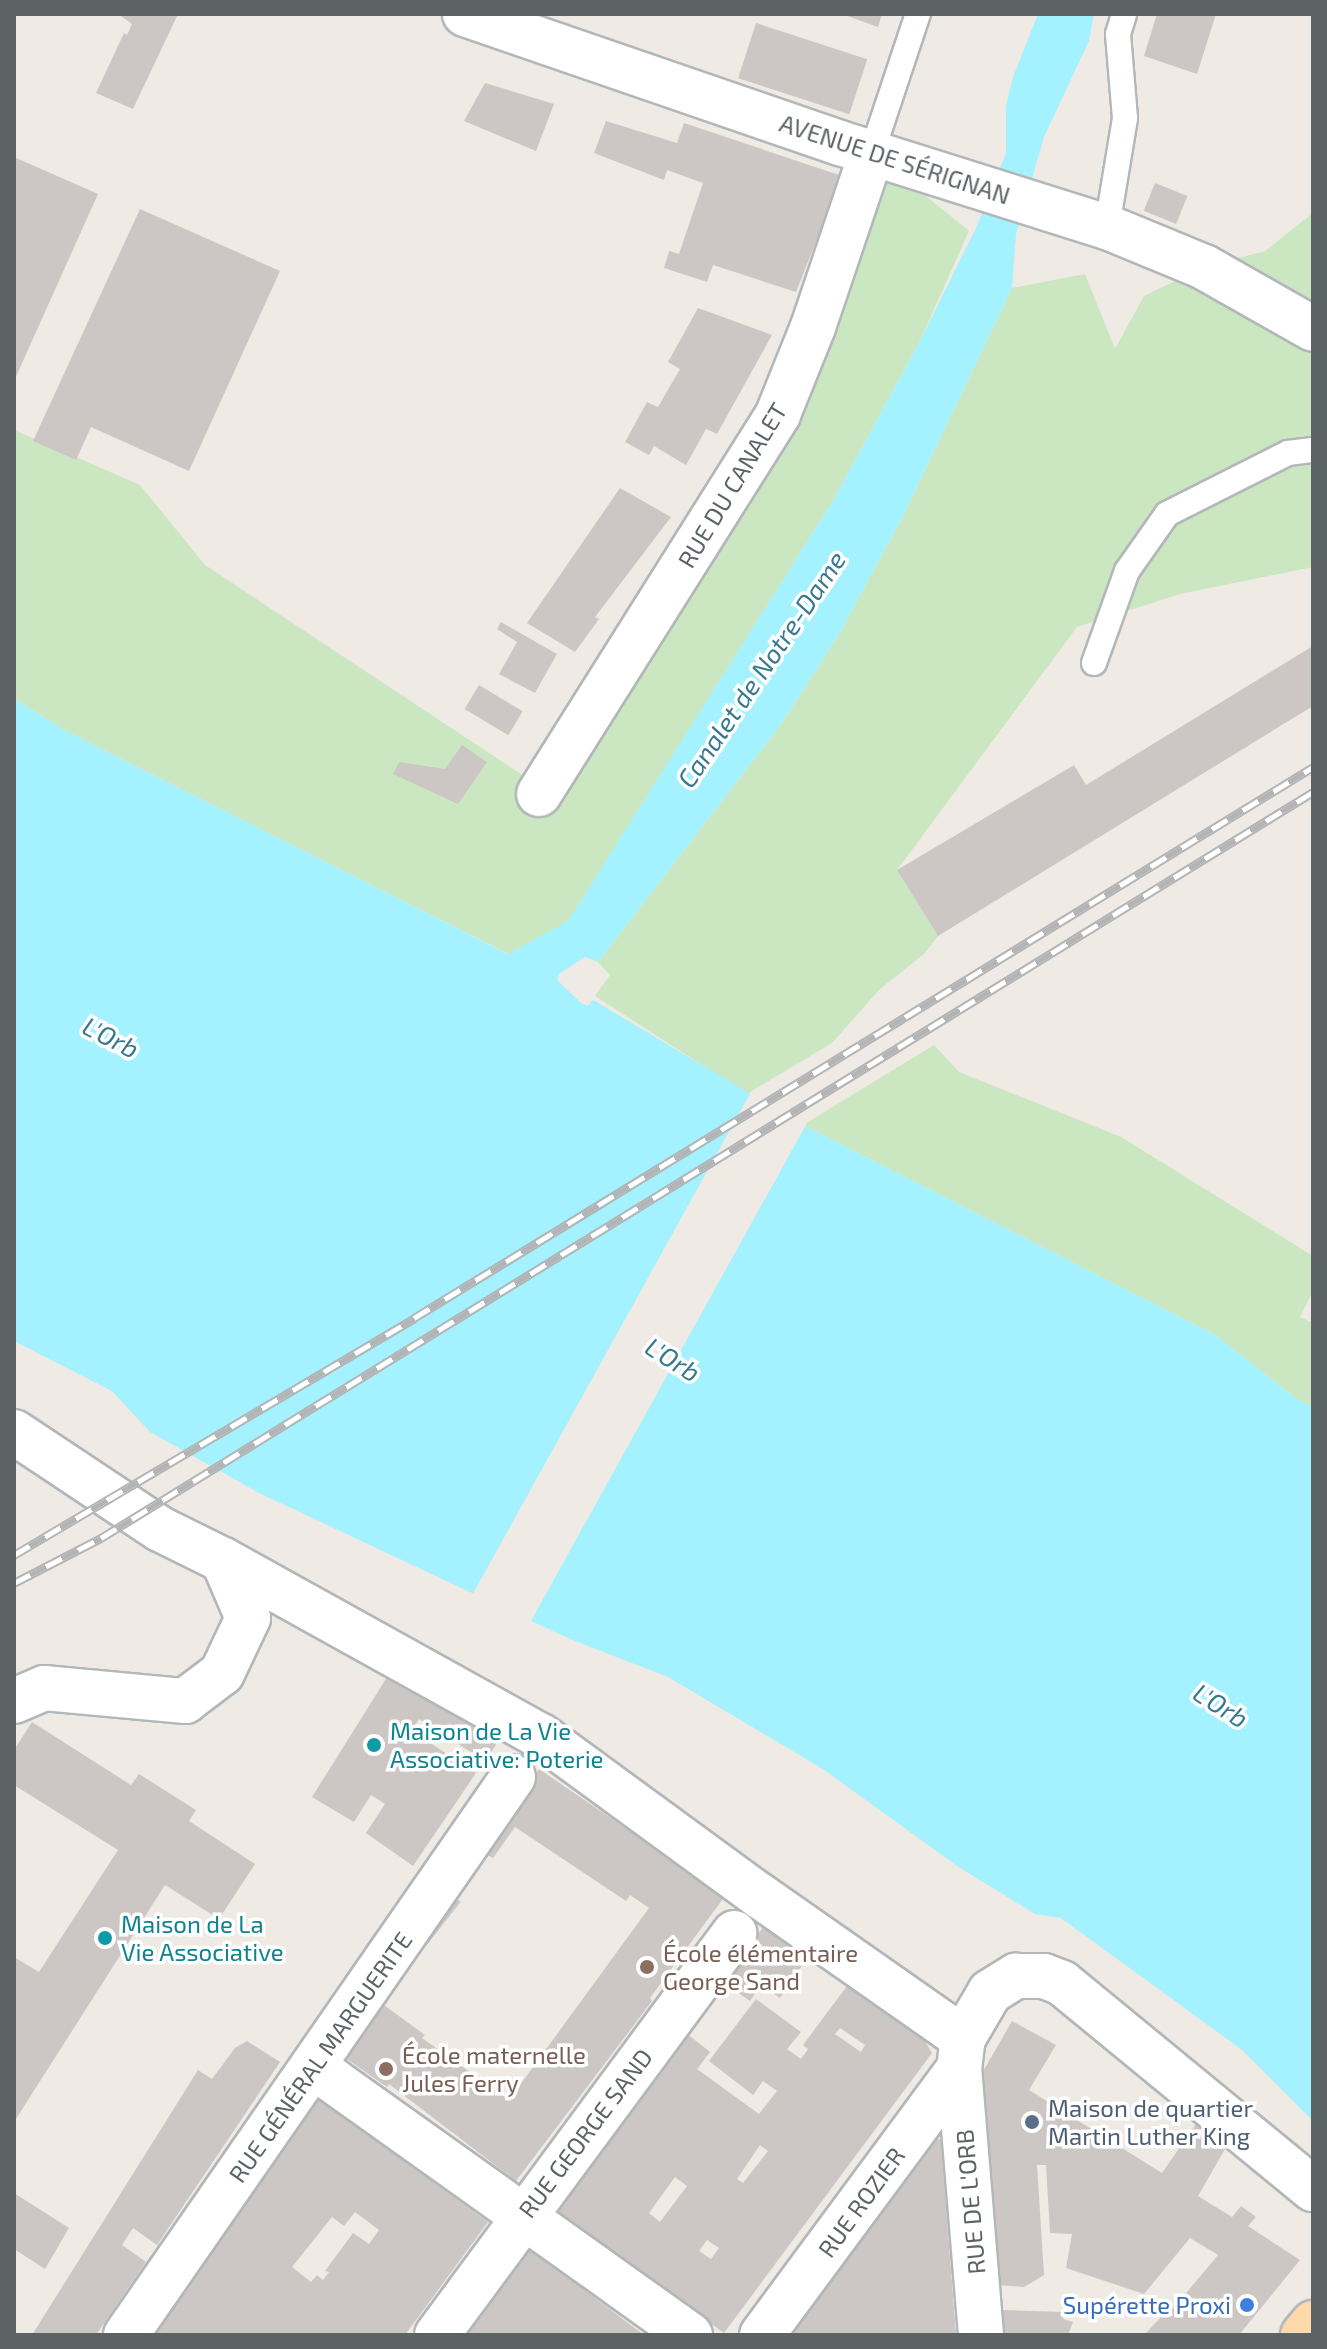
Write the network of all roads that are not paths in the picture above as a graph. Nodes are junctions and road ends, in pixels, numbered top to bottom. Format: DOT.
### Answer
graph roads {
  1 [pos="465,14"];
  2 [pos="918,14"];
  3 [pos="1124,14"];
  4 [pos="872,152"];
  5 [pos="1094,223"];
  6 [pos="1313,329"];
  7 [pos="1313,450"];
  8 [pos="1094,663"];
  9 [pos="539,794"];
  10 [pos="14,1432"];
  11 [pos="223,1560"];
  12 [pos="14,1701"];
  13 [pos="513,1777"];
  14 [pos="734,1933"];
  15 [pos="961,2054"];
  16 [pos="314,2067"];
  17 [pos="1313,2189"];
  18 [pos="524,2216"];
  19 [pos="1313,2323"];
  20 [pos="126,2335"];
  21 [pos="437,2335"];
  22 [pos="690,2335"];
  23 [pos="762,2335"];
  24 [pos="981,2335"];
  25 [pos="1303,2335"];
  1 -- 4 [label="street, AVENUE DE SÉRIGNAN"];
  2 -- 4 [label="lane"];
  3 -- 5 [label="lane"];
  4 -- 5 [label="street, AVENUE DE SÉRIGNAN"];
  4 -- 9 [label="street, RUE DU CANALET"];
  5 -- 6 [label="street, AVENUE DE SÉRIGNAN"];
  7 -- 8 [label="lane"];
  10 -- 11 [label="street"];
  11 -- 12 [label="street"];
  11 -- 15 [label="street"];
  13 -- 16 [label="street, RUE GÉNÉRAL MARGUERITE"];
  14 -- 18 [label="street, RUE GEORGE SAND"];
  15 -- 17 [label="street, RUE ROZIER"];
  15 -- 23 [label="street, RUE ROZIER"];
  15 -- 24 [label="street, RUE DE L'ORB"];
  16 -- 18 [label="street"];
  16 -- 20 [label="street, RUE GÉNÉRAL MARGUERITE"];
  18 -- 21 [label="street, RUE GEORGE SAND"];
  18 -- 22 [label="street"];
  19 -- 25 [label="main road"];
}
